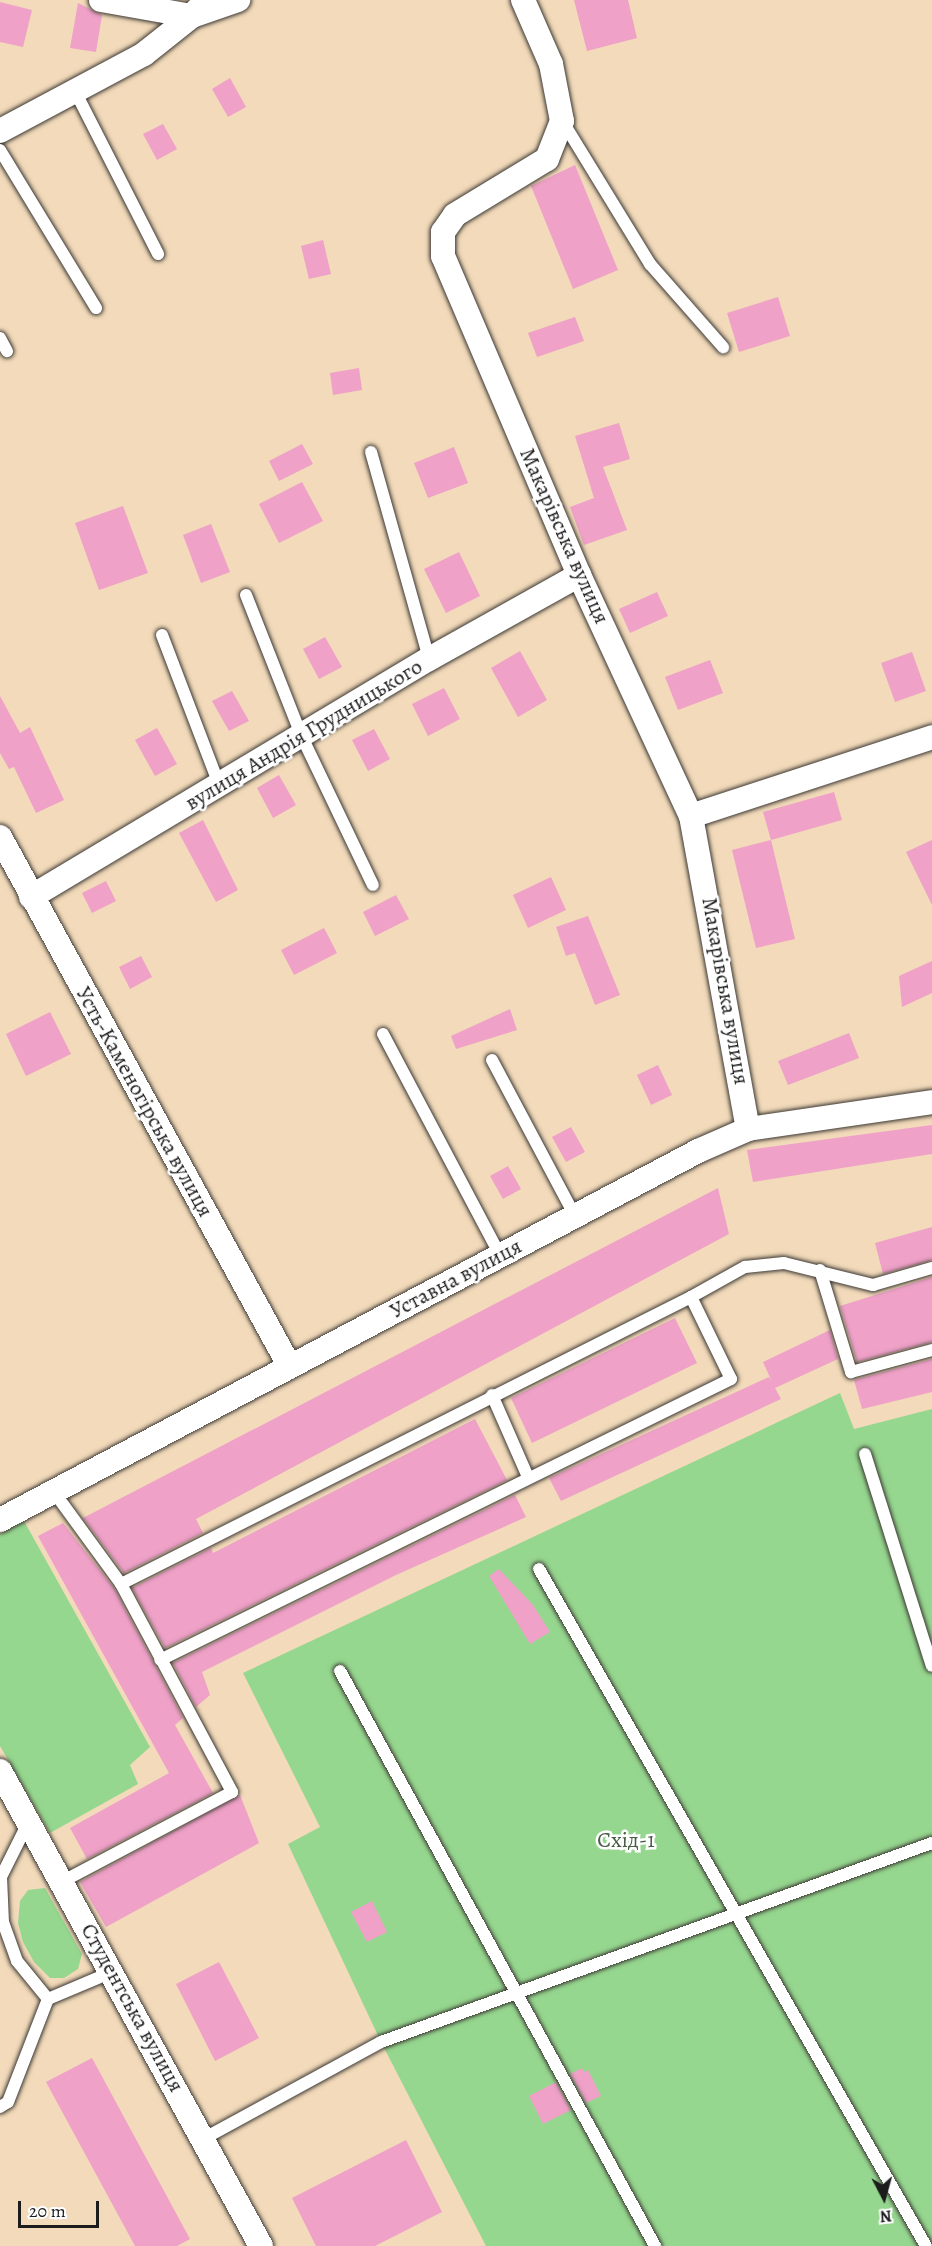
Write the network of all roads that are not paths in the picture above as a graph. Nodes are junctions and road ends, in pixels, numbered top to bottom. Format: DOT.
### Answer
graph roads {
  1 [pos="101,0"];
  2 [pos="238,0"];
  3 [pos="523,0"];
  4 [pos="198,8"];
  5 [pos="75,91"];
  6 [pos="562,121"];
  7 [pos="0,131"];
  8 [pos="0,150"];
  9 [pos="158,254"];
  10 [pos="96,308"];
  11 [pos="0,338"];
  12 [pos="723,347"];
  13 [pos="7,351"];
  14 [pos="371,452"];
  15 [pos="579,575"];
  16 [pos="246,596"];
  17 [pos="162,635"];
  18 [pos="429,659"];
  19 [pos="302,737"];
  20 [pos="932,737"];
  21 [pos="220,787"];
  22 [pos="692,816"];
  23 [pos="0,837"];
  24 [pos="373,885"];
  25 [pos="31,897"];
  26 [pos="383,1034"];
  27 [pos="492,1060"];
  28 [pos="932,1104"];
  29 [pos="748,1129"];
  30 [pos="575,1216"];
  31 [pos="500,1255"];
  32 [pos="932,1268"];
  33 [pos="820,1270"];
  34 [pos="691,1297"];
  35 [pos="932,1350"];
  36 [pos="290,1367"];
  37 [pos="492,1395"];
  38 [pos="865,1454"];
  39 [pos="528,1477"];
  40 [pos="54,1491"];
  41 [pos="0,1520"];
  42 [pos="539,1569"];
  43 [pos="121,1584"];
  44 [pos="160,1660"];
  45 [pos="932,1666"];
  46 [pos="340,1671"];
  47 [pos="0,1771"];
  48 [pos="30,1820"];
  49 [pos="932,1843"];
  50 [pos="63,1881"];
  51 [pos="737,1912"];
  52 [pos="112,1972"];
  53 [pos="516,1993"];
  54 [pos="48,1999"];
  55 [pos="0,2107"];
  56 [pos="203,2139"];
  57 [pos="261,2246"];
  58 [pos="655,2246"];
  59 [pos="926,2246"];
  1 -- 4 [label="street"];
  2 -- 4 [label="street"];
  3 -- 6 [label="street"];
  4 -- 5 [label="street"];
  5 -- 7 [label="street"];
  5 -- 9 [label="lane"];
  6 -- 12 [label="lane"];
  6 -- 15 [label="street, Макарівська вулиця"];
  8 -- 10 [label="lane"];
  11 -- 13 [label="lane"];
  14 -- 18 [label="lane"];
  15 -- 18 [label="street, вулиця Андрія Грудницького"];
  15 -- 22 [label="street, Макарівська вулиця"];
  16 -- 19 [label="lane"];
  17 -- 21 [label="lane"];
  18 -- 19 [label="street, вулиця Андрія Грудницького"];
  19 -- 21 [label="street, вулиця Андрія Грудницького"];
  19 -- 24 [label="lane"];
  20 -- 22 [label="street"];
  21 -- 25 [label="street, вулиця Андрія Грудницького"];
  22 -- 29 [label="street, Макарівська вулиця"];
  23 -- 25 [label="street, Усть-Каменогірська вулиця"];
  25 -- 36 [label="street, Усть-Каменогірська вулиця"];
  26 -- 31 [label="lane"];
  27 -- 30 [label="lane"];
  28 -- 29 [label="street, Уставна вулиця"];
  29 -- 30 [label="street, Уставна вулиця"];
  30 -- 31 [label="street, Уставна вулиця"];
  31 -- 36 [label="street, Уставна вулиця"];
  32 -- 33 [label="lane"];
  33 -- 34 [label="lane"];
  33 -- 35 [label="lane"];
  34 -- 37 [label="lane"];
  34 -- 39 [label="lane"];
  36 -- 40 [label="street, Уставна вулиця"];
  37 -- 39 [label="lane"];
  37 -- 43 [label="lane"];
  38 -- 45 [label="lane"];
  39 -- 44 [label="lane"];
  40 -- 41 [label="street, Уставна вулиця"];
  40 -- 43 [label="lane"];
  42 -- 51 [label="lane"];
  43 -- 44 [label="lane"];
  44 -- 50 [label="lane"];
  46 -- 53 [label="lane"];
  47 -- 48 [label="street, Студентська вулиця"];
  48 -- 50 [label="street, Студентська вулиця"];
  48 -- 54 [label="lane"];
  49 -- 51 [label="lane"];
  50 -- 52 [label="street, Студентська вулиця"];
  51 -- 53 [label="lane"];
  51 -- 59 [label="lane"];
  52 -- 54 [label="lane"];
  52 -- 56 [label="street, Студентська вулиця"];
  53 -- 56 [label="lane"];
  53 -- 58 [label="lane"];
  54 -- 55 [label="lane"];
  56 -- 57 [label="street, Студентська вулиця"];
}
